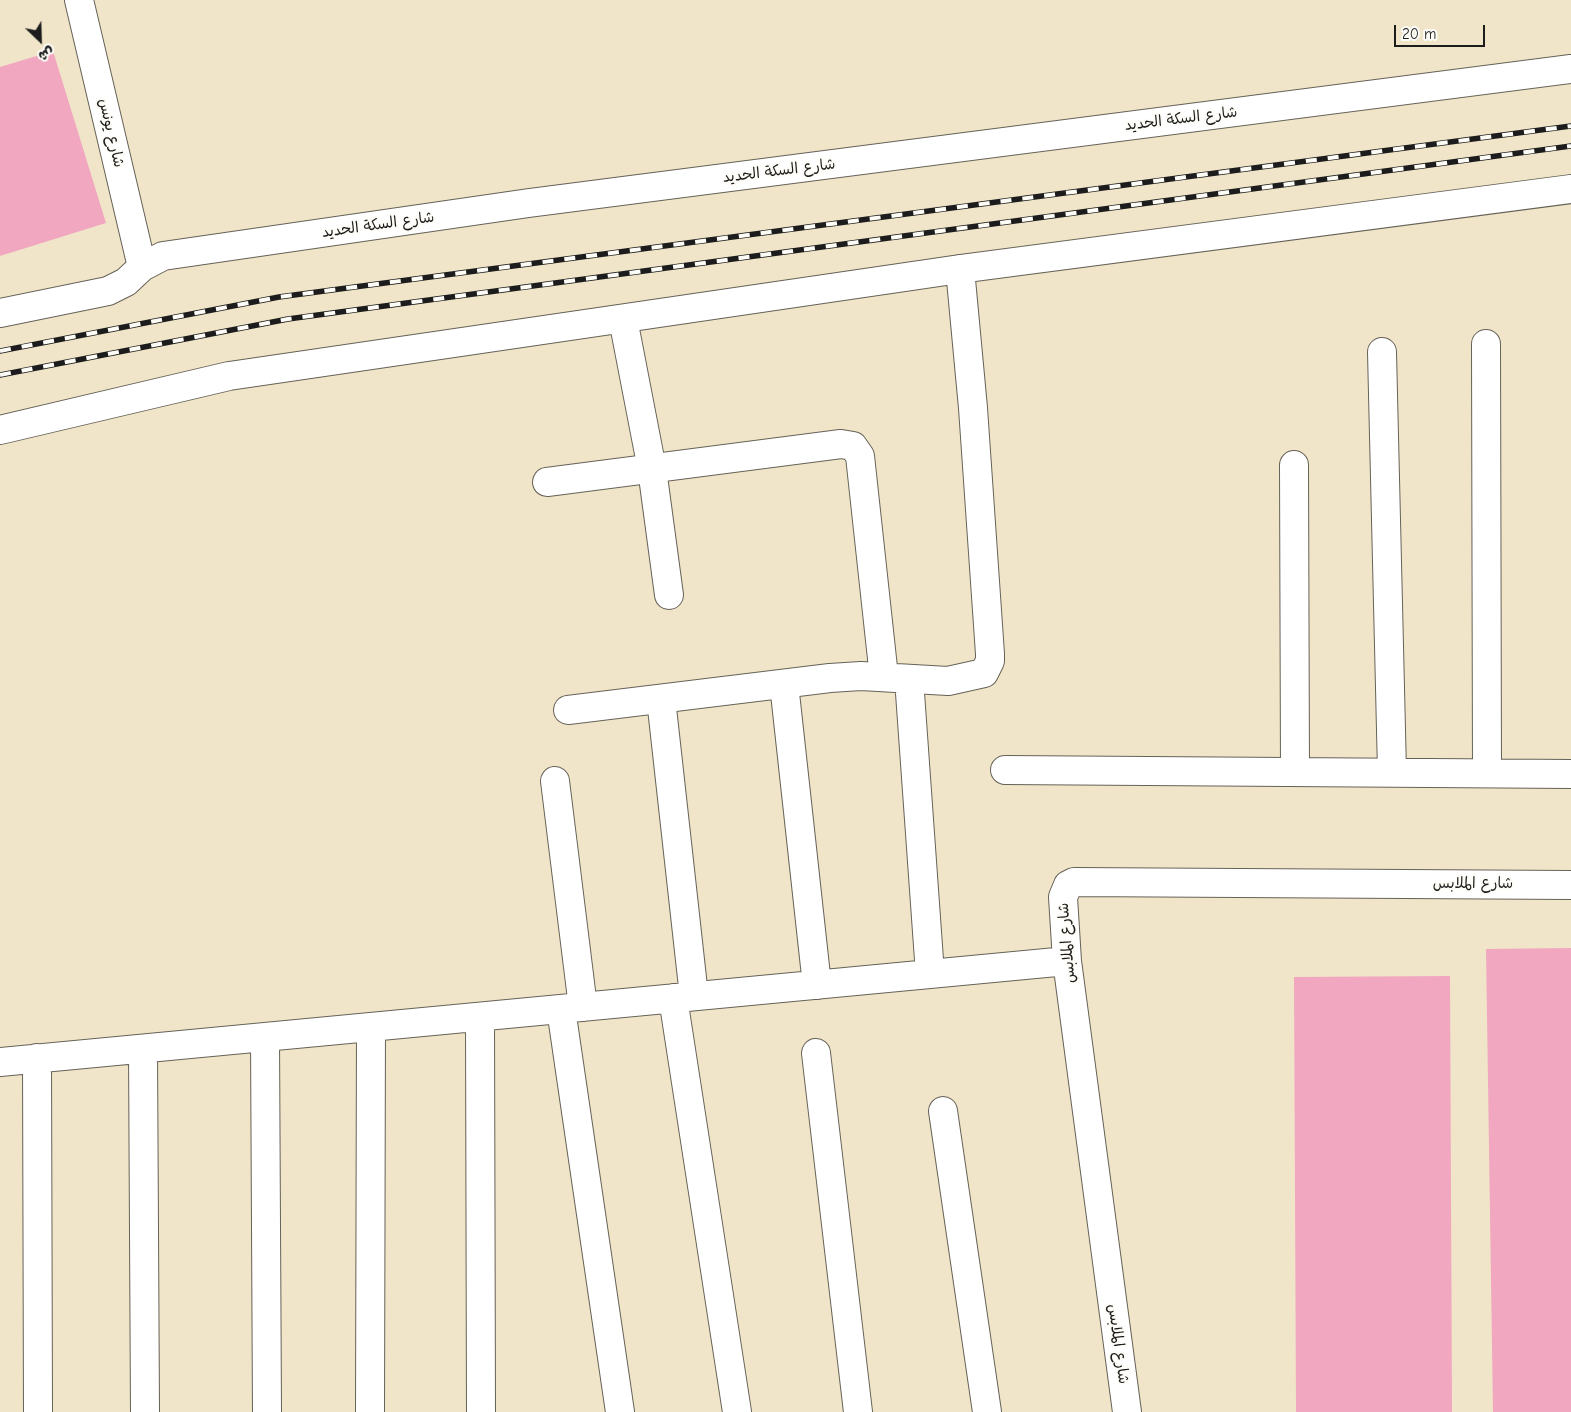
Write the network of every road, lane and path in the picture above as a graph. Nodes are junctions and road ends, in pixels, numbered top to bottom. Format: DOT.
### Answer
graph roads {
  1 [pos="79,0"];
  2 [pos="1571,69"];
  3 [pos="1571,189"];
  4 [pos="142,267"];
  5 [pos="960,269"];
  6 [pos="0,313"];
  7 [pos="623,319"];
  8 [pos="1486,344"];
  9 [pos="1382,352"];
  10 [pos="0,430"];
  11 [pos="1294,465"];
  12 [pos="652,469"];
  13 [pos="547,482"];
  14 [pos="669,595"];
  15 [pos="896,678"];
  16 [pos="784,684"];
  17 [pos="662,699"];
  18 [pos="568,710"];
  19 [pos="1006,770"];
  20 [pos="1295,772"];
  21 [pos="1392,772"];
  22 [pos="1487,773"];
  23 [pos="1571,774"];
  24 [pos="555,781"];
  25 [pos="1571,885"];
  26 [pos="1067,961"];
  27 [pos="930,974"];
  28 [pos="817,985"];
  29 [pos="684,997"];
  30 [pos="572,1008"];
  31 [pos="480,1017"];
  32 [pos="370,1027"];
  33 [pos="265,1037"];
  34 [pos="143,1049"];
  35 [pos="816,1052"];
  36 [pos="37,1058"];
  37 [pos="0,1062"];
  38 [pos="943,1110"];
  39 [pos="38,1412"];
  40 [pos="145,1412"];
  41 [pos="268,1412"];
  42 [pos="370,1412"];
  43 [pos="481,1412"];
  44 [pos="620,1412"];
  45 [pos="737,1412"];
  46 [pos="858,1412"];
  47 [pos="987,1412"];
  48 [pos="1127,1412"];
  1 -- 4 [label="street, شارع يونس"];
  2 -- 4 [label="street, شارع السكة الحديد"];
  3 -- 5 [label="street"];
  4 -- 6 [label="street, شارع السكة الحديد"];
  5 -- 7 [label="street"];
  5 -- 15 [label="street"];
  7 -- 10 [label="street"];
  7 -- 12 [label="street"];
  8 -- 22 [label="street"];
  9 -- 21 [label="street"];
  11 -- 20 [label="street"];
  12 -- 13 [label="street"];
  12 -- 14 [label="street"];
  12 -- 15 [label="street"];
  15 -- 16 [label="street"];
  15 -- 27 [label="street"];
  16 -- 17 [label="street"];
  16 -- 28 [label="street"];
  17 -- 18 [label="street"];
  17 -- 29 [label="street"];
  19 -- 20 [label="street"];
  20 -- 21 [label="street"];
  21 -- 22 [label="street"];
  22 -- 23 [label="street"];
  24 -- 30 [label="street"];
  25 -- 26 [label="street, شارع الملابس"];
  26 -- 27 [label="street"];
  26 -- 48 [label="street, شارع الملابس"];
  27 -- 28 [label="street"];
  28 -- 29 [label="street"];
  29 -- 30 [label="street"];
  29 -- 45 [label="street"];
  30 -- 31 [label="street"];
  30 -- 44 [label="street"];
  31 -- 32 [label="street"];
  31 -- 43 [label="street"];
  32 -- 33 [label="street"];
  32 -- 42 [label="street"];
  33 -- 34 [label="street"];
  33 -- 41 [label="street"];
  34 -- 36 [label="street"];
  34 -- 40 [label="street"];
  35 -- 46 [label="street"];
  36 -- 37 [label="street"];
  36 -- 39 [label="street"];
  38 -- 47 [label="street"];
}
